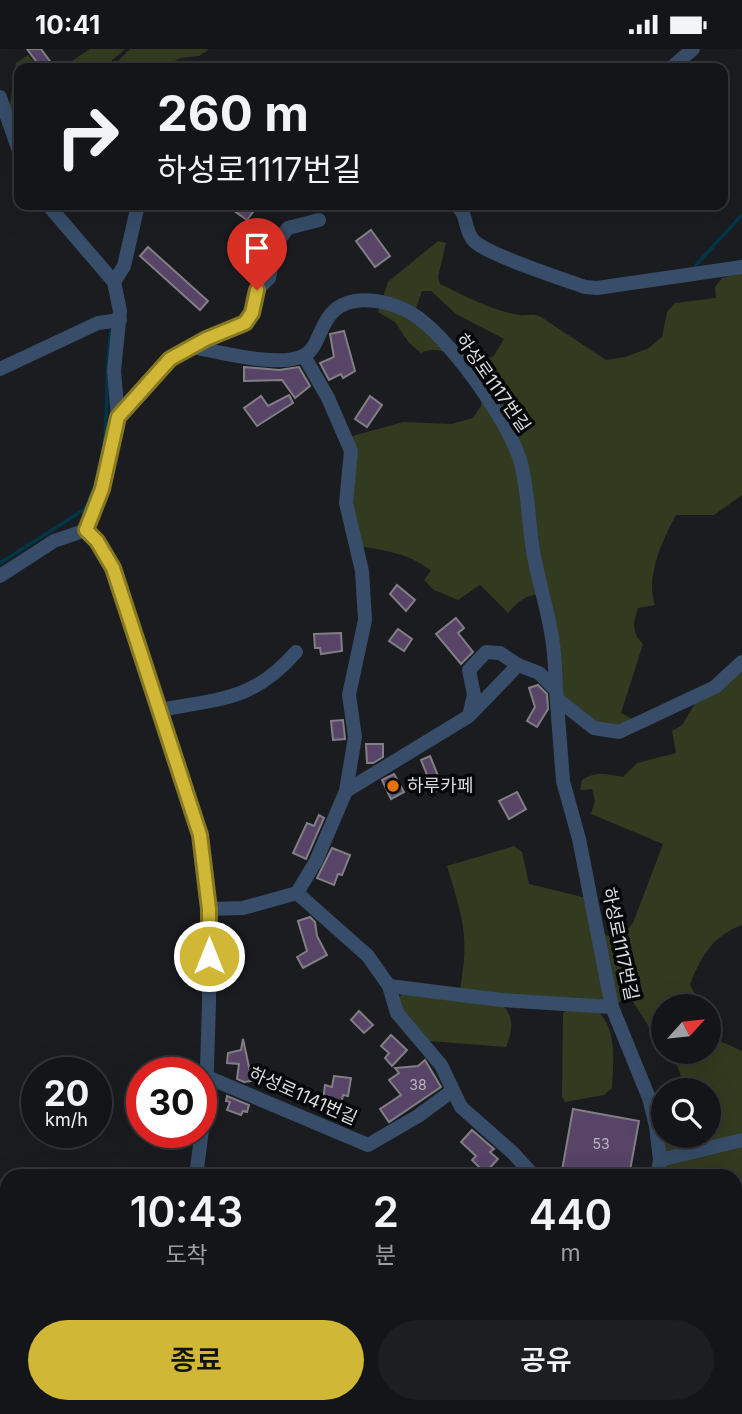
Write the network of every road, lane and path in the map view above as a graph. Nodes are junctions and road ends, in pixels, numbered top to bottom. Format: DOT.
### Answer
graph roads {
  1 [pos="693,49"];
  2 [pos="677,63"];
  3 [pos="0,97"];
  4 [pos="14,137"];
  5 [pos="52,210"];
  6 [pos="137,210"];
  7 [pos="460,210"];
  8 [pos="319,221"];
  9 [pos="742,267"];
  10 [pos="114,282"];
  11 [pos="120,320"];
  12 [pos="193,347"];
  13 [pos="304,356"];
  14 [pos="0,369"];
  15 [pos="118,417"];
  16 [pos="86,530"];
  17 [pos="0,576"];
  18 [pos="296,652"];
  19 [pos="742,662"];
  20 [pos="517,665"];
  21 [pos="556,694"];
  22 [pos="161,710"];
  23 [pos="469,716"];
  24 [pos="346,791"];
  25 [pos="297,893"];
  26 [pos="209,909"];
  27 [pos="389,986"];
  28 [pos="612,1007"];
  29 [pos="207,1057"];
  30 [pos="217,1081"];
  31 [pos="452,1091"];
  32 [pos="742,1140"];
  33 [pos="201,1148"];
  34 [pos="660,1160"];
  35 [pos="197,1169"];
  36 [pos="527,1169"];
  37 [pos="658,1169"];
  1 -- 2 [label="street"];
  3 -- 4 [label="street"];
  5 -- 10 [label="street"];
  6 -- 10 [label="street"];
  7 -- 9 [label="street"];
  8 -- 12 [label="street"];
  10 -- 11 [label="street"];
  11 -- 14 [label="street"];
  11 -- 15 [label="street"];
  12 -- 13 [label="street"];
  12 -- 15 [label="street"];
  13 -- 21 [label="street, 하성로1117번길"];
  13 -- 24 [label="street"];
  15 -- 16 [label="street"];
  16 -- 17 [label="street"];
  16 -- 22 [label="street"];
  18 -- 22 [label="street"];
  19 -- 21 [label="street"];
  20 -- 21 [label="street"];
  20 -- 23 [label="street"];
  20 -- 23 [label="street"];
  21 -- 28 [label="street, 하성로1117번길"];
  22 -- 26 [label="street"];
  23 -- 24 [label="street"];
  24 -- 25 [label="street"];
  25 -- 26 [label="street"];
  25 -- 27 [label="street"];
  26 -- 29 [label="street"];
  27 -- 28 [label="street"];
  27 -- 31 [label="street"];
  28 -- 34 [label="street, 하성로1117번길"];
  30 -- 31 [label="street, 하성로1141번길"];
  31 -- 36 [label="street"];
  32 -- 34 [label="street"];
  33 -- 35 [label="street"];
  34 -- 37 [label="street, 하성로1117번길"];
}
